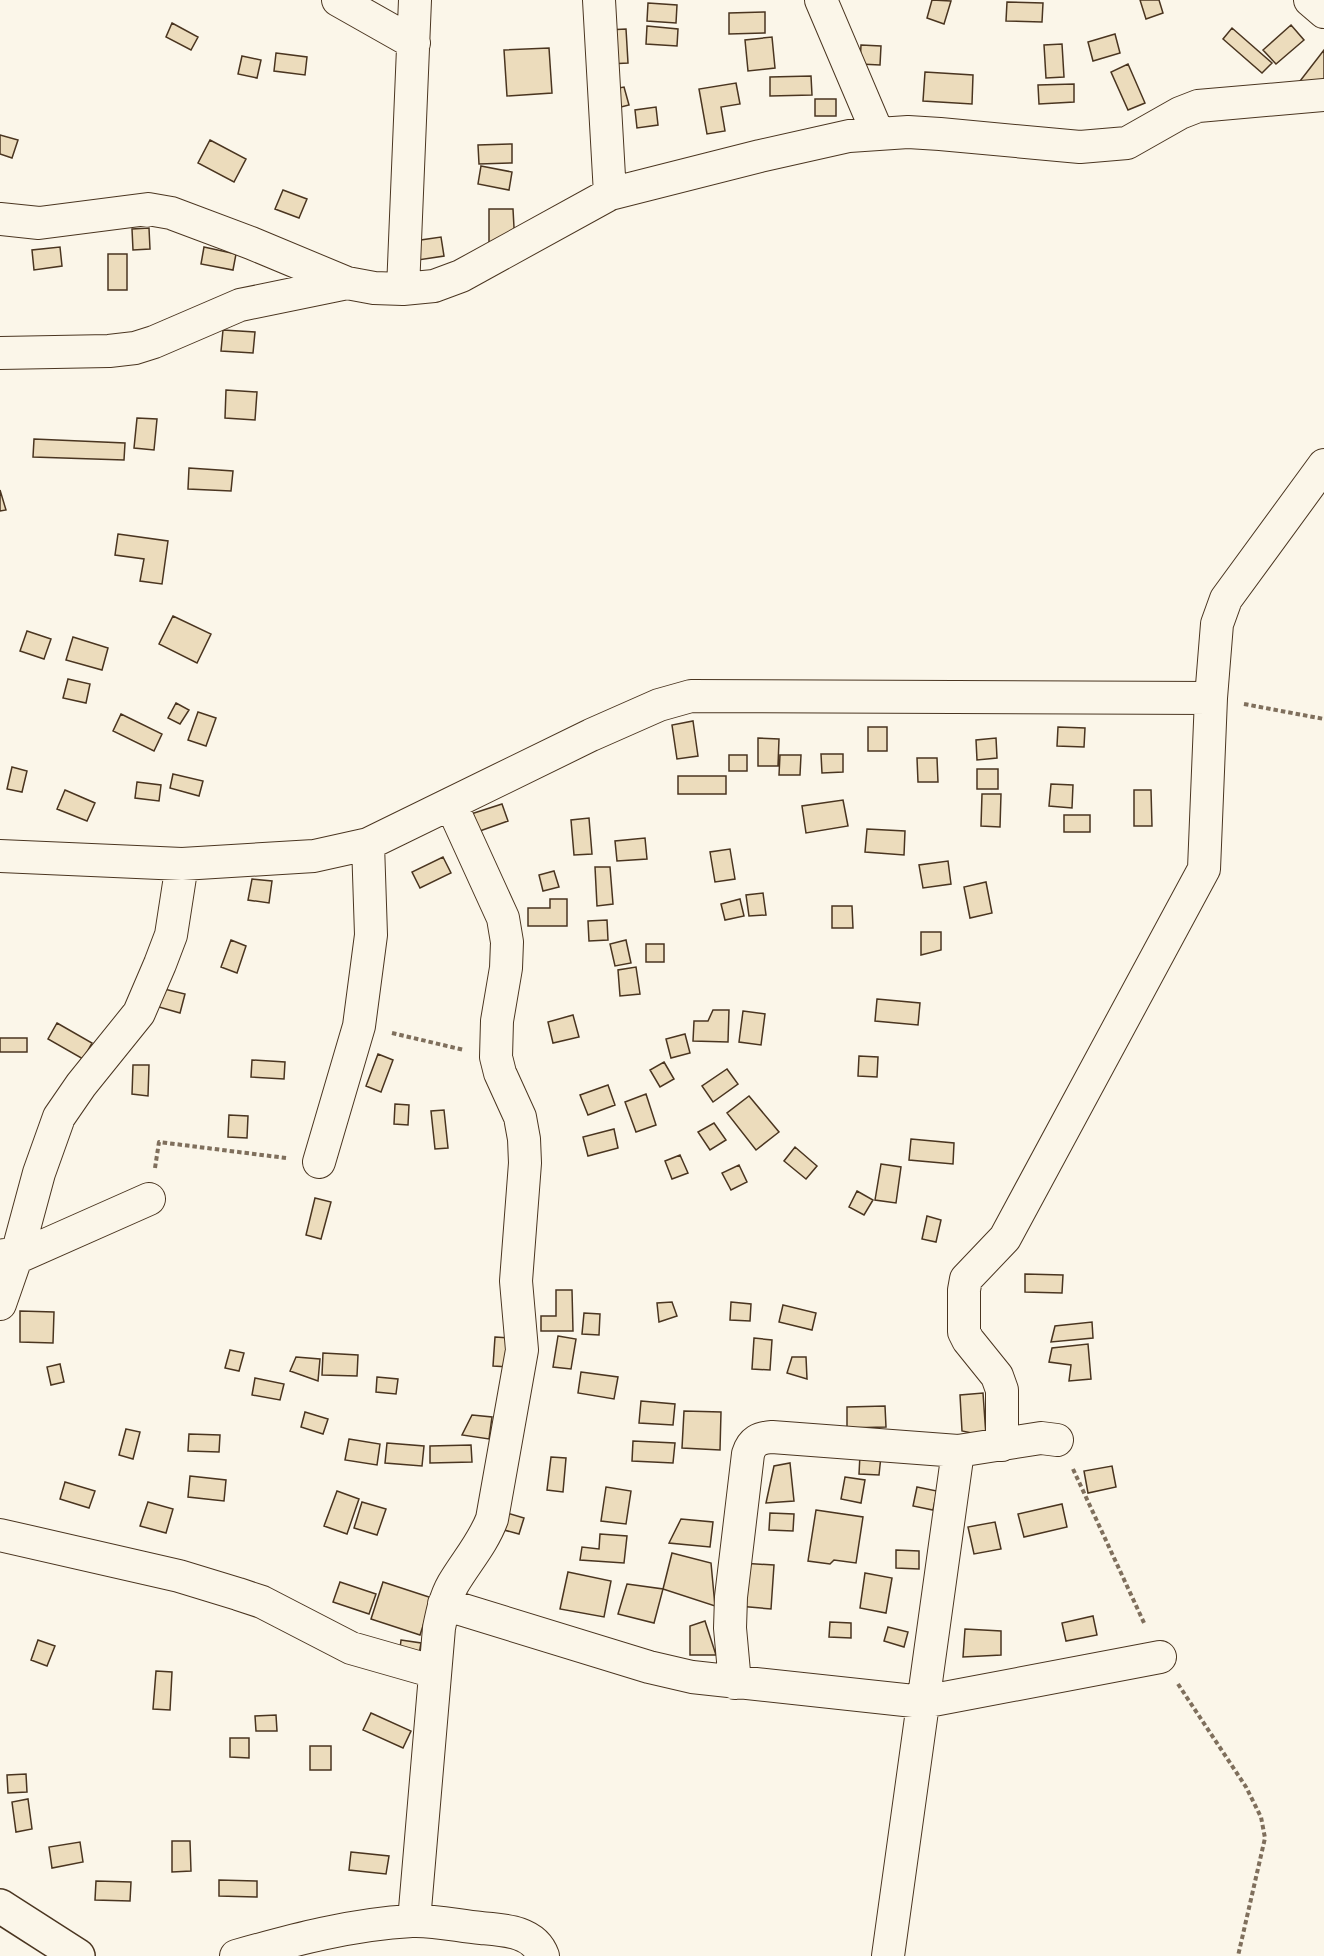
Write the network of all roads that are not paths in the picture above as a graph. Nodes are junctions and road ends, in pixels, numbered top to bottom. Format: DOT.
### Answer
graph roads {
  1 [pos="338,0"];
  2 [pos="416,0"];
  3 [pos="599,0"];
  4 [pos="821,0"];
  5 [pos="1310,0"];
  6 [pos="1324,12"];
  7 [pos="414,43"];
  8 [pos="1324,95"];
  9 [pos="878,134"];
  10 [pos="610,194"];
  11 [pos="0,219"];
  12 [pos="347,283"];
  13 [pos="403,289"];
  14 [pos="0,353"];
  15 [pos="1324,465"];
  16 [pos="1211,698"];
  17 [pos="451,804"];
  18 [pos="368,844"];
  19 [pos="0,856"];
  20 [pos="182,864"];
  21 [pos="319,1162"];
  22 [pos="149,1199"];
  23 [pos="8,1256"];
  24 [pos="0,1304"];
  25 [pos="1057,1440"];
  26 [pos="1002,1445"];
  27 [pos="958,1451"];
  28 [pos="0,1535"];
  29 [pos="444,1604"];
  30 [pos="1160,1657"];
  31 [pos="435,1672"];
  32 [pos="735,1683"];
  33 [pos="923,1702"];
  34 [pos="0,1906"];
  35 [pos="414,1921"];
  36 [pos="78,1956"];
  37 [pos="236,1956"];
  38 [pos="543,1956"];
  39 [pos="888,1956"];
  1 -- 7 [label="street"];
  2 -- 7 [label="street"];
  3 -- 10 [label="street"];
  4 -- 9 [label="street"];
  5 -- 6 [label="street"];
  7 -- 13 [label="street"];
  8 -- 9 [label="street"];
  9 -- 10 [label="street"];
  10 -- 13 [label="street"];
  11 -- 12 [label="street"];
  12 -- 13 [label="street"];
  12 -- 14 [label="street"];
  15 -- 16 [label="street"];
  16 -- 17 [label="street"];
  16 -- 26 [label="street"];
  17 -- 18 [label="street"];
  17 -- 29 [label="street"];
  18 -- 20 [label="street"];
  18 -- 21 [label="street"];
  19 -- 20 [label="street"];
  20 -- 23 [label="street"];
  22 -- 23 [label="street"];
  23 -- 24 [label="street"];
  25 -- 26 [label="street"];
  26 -- 27 [label="street"];
  27 -- 32 [label="street"];
  27 -- 33 [label="street"];
  28 -- 31 [label="street"];
  29 -- 31 [label="street"];
  29 -- 32 [label="street"];
  30 -- 33 [label="street"];
  31 -- 35 [label="street"];
  32 -- 33 [label="street"];
  33 -- 39 [label="street"];
  34 -- 36 [label="street"];
  35 -- 37 [label="street"];
  35 -- 38 [label="street"];
}
